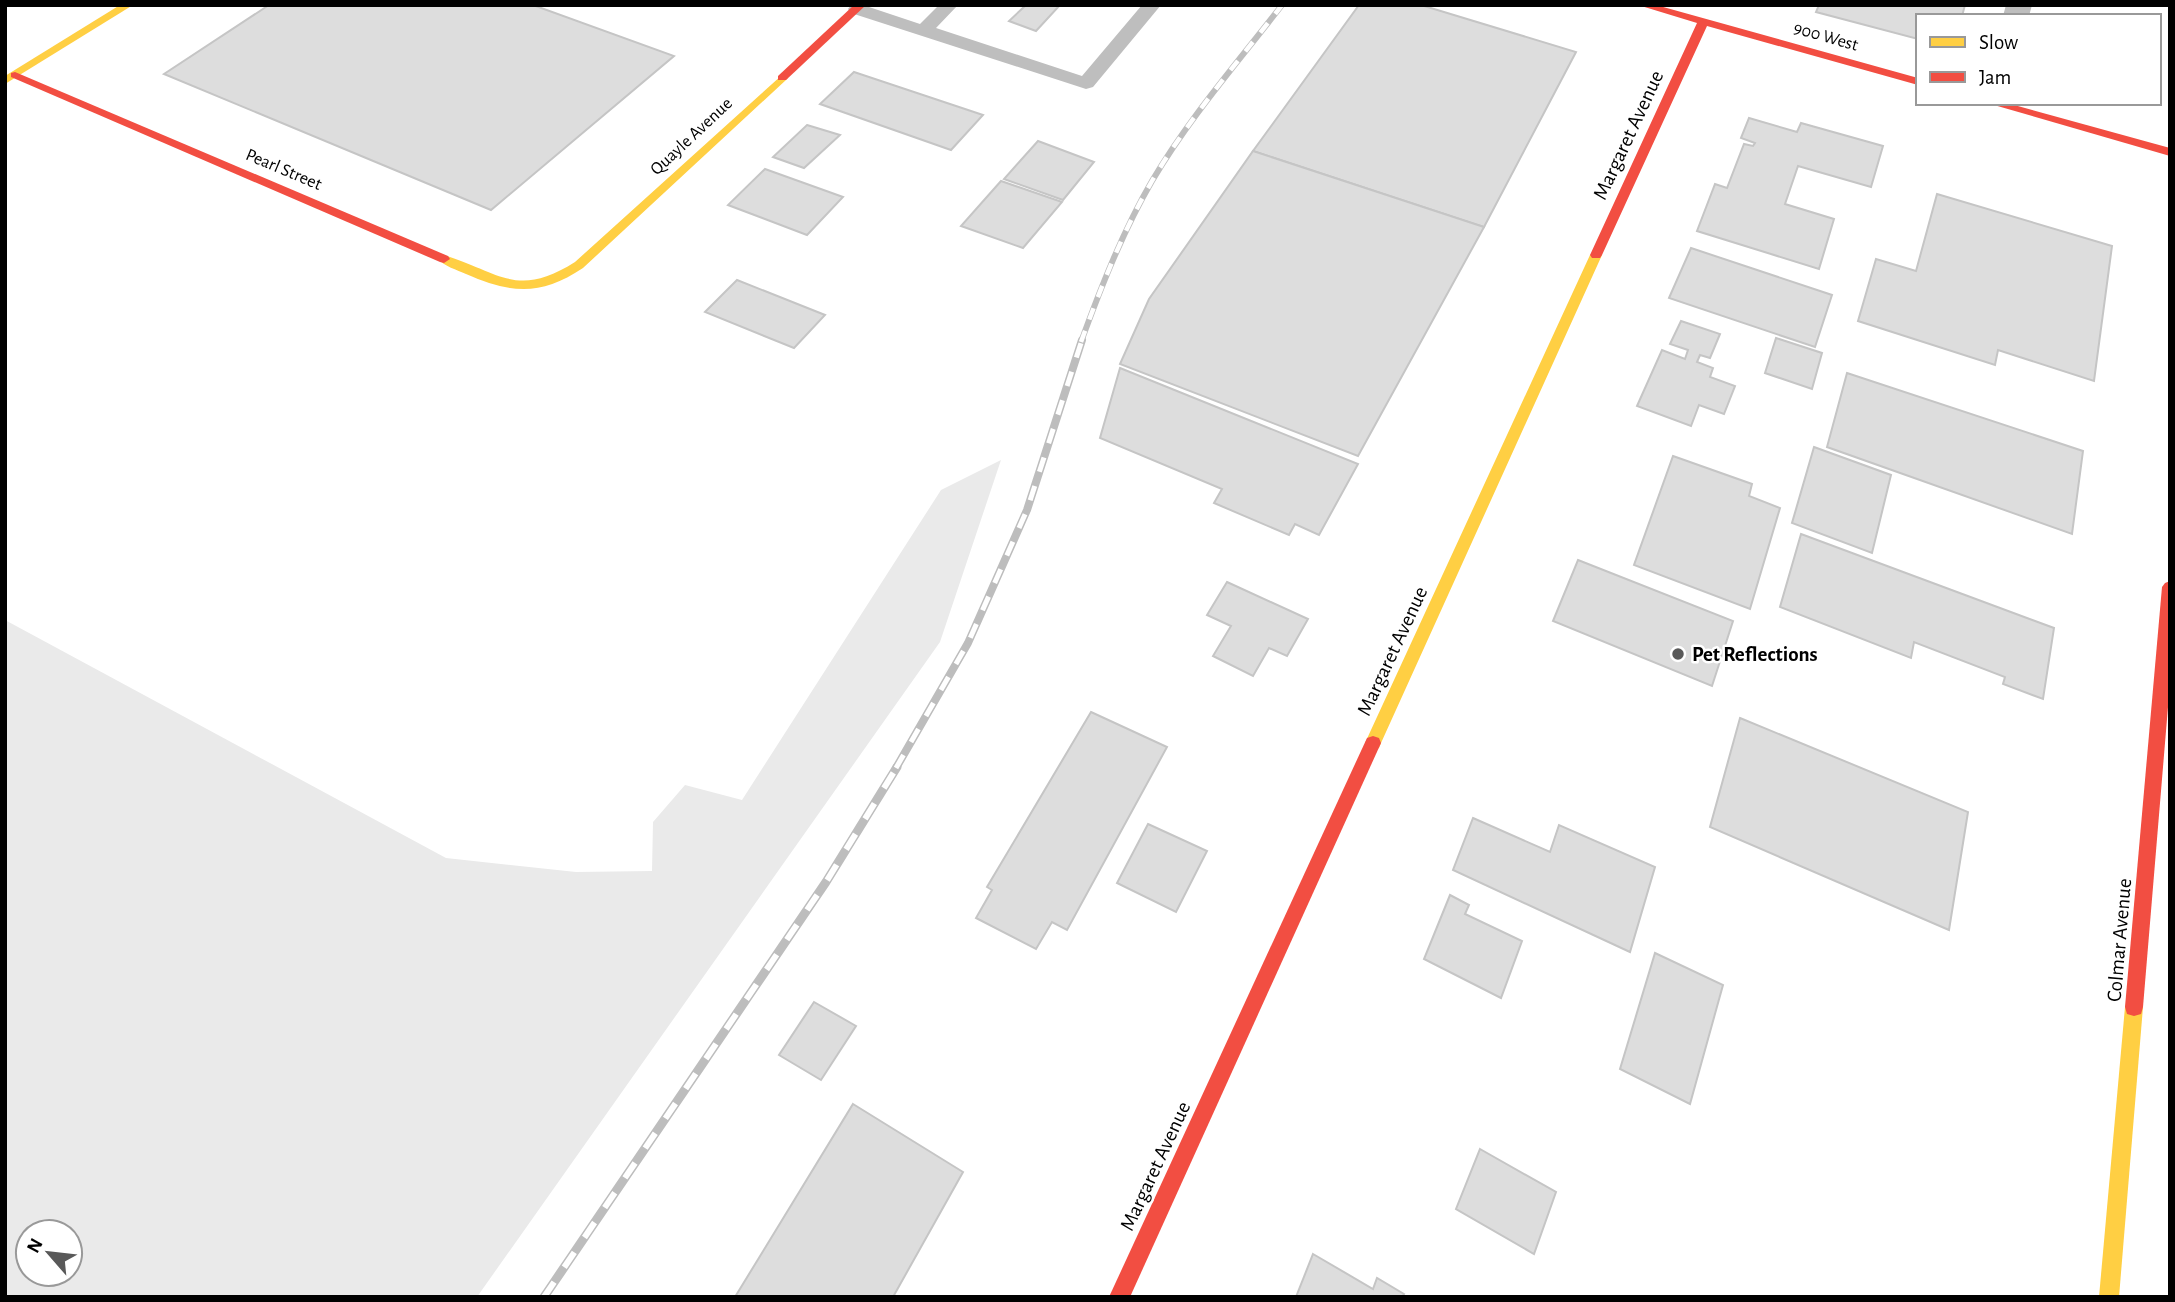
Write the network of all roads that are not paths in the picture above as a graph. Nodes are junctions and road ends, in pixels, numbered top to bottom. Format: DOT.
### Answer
graph roads {
  1 [pos="128,5"];
  2 [pos="949,5"];
  3 [pos="1152,5"];
  4 [pos="1643,5"];
  5 [pos="859,7"];
  6 [pos="1703,22"];
  7 [pos="924,30"];
  8 [pos="10,78"];
  9 [pos="1916,81"];
  10 [pos="1999,105"];
  11 [pos="2170,152"];
  12 [pos="541,287"];
  13 [pos="2170,587"];
  14 [pos="1119,1297"];
  15 [pos="2109,1297"];
  1 -- 8 [label="street"];
  2 -- 7 [label="lane"];
  3 -- 7 [label="lane"];
  4 -- 6 [label="street, 900 West"];
  5 -- 7 [label="lane"];
  5 -- 12 [label="street, Quayle Avenue"];
  6 -- 9 [label="street, 900 West"];
  6 -- 14 [label="street, Margaret Avenue"];
  8 -- 12 [label="street, Pearl Street"];
  10 -- 11 [label="street"];
  13 -- 15 [label="street, Colmar Avenue"];
}
